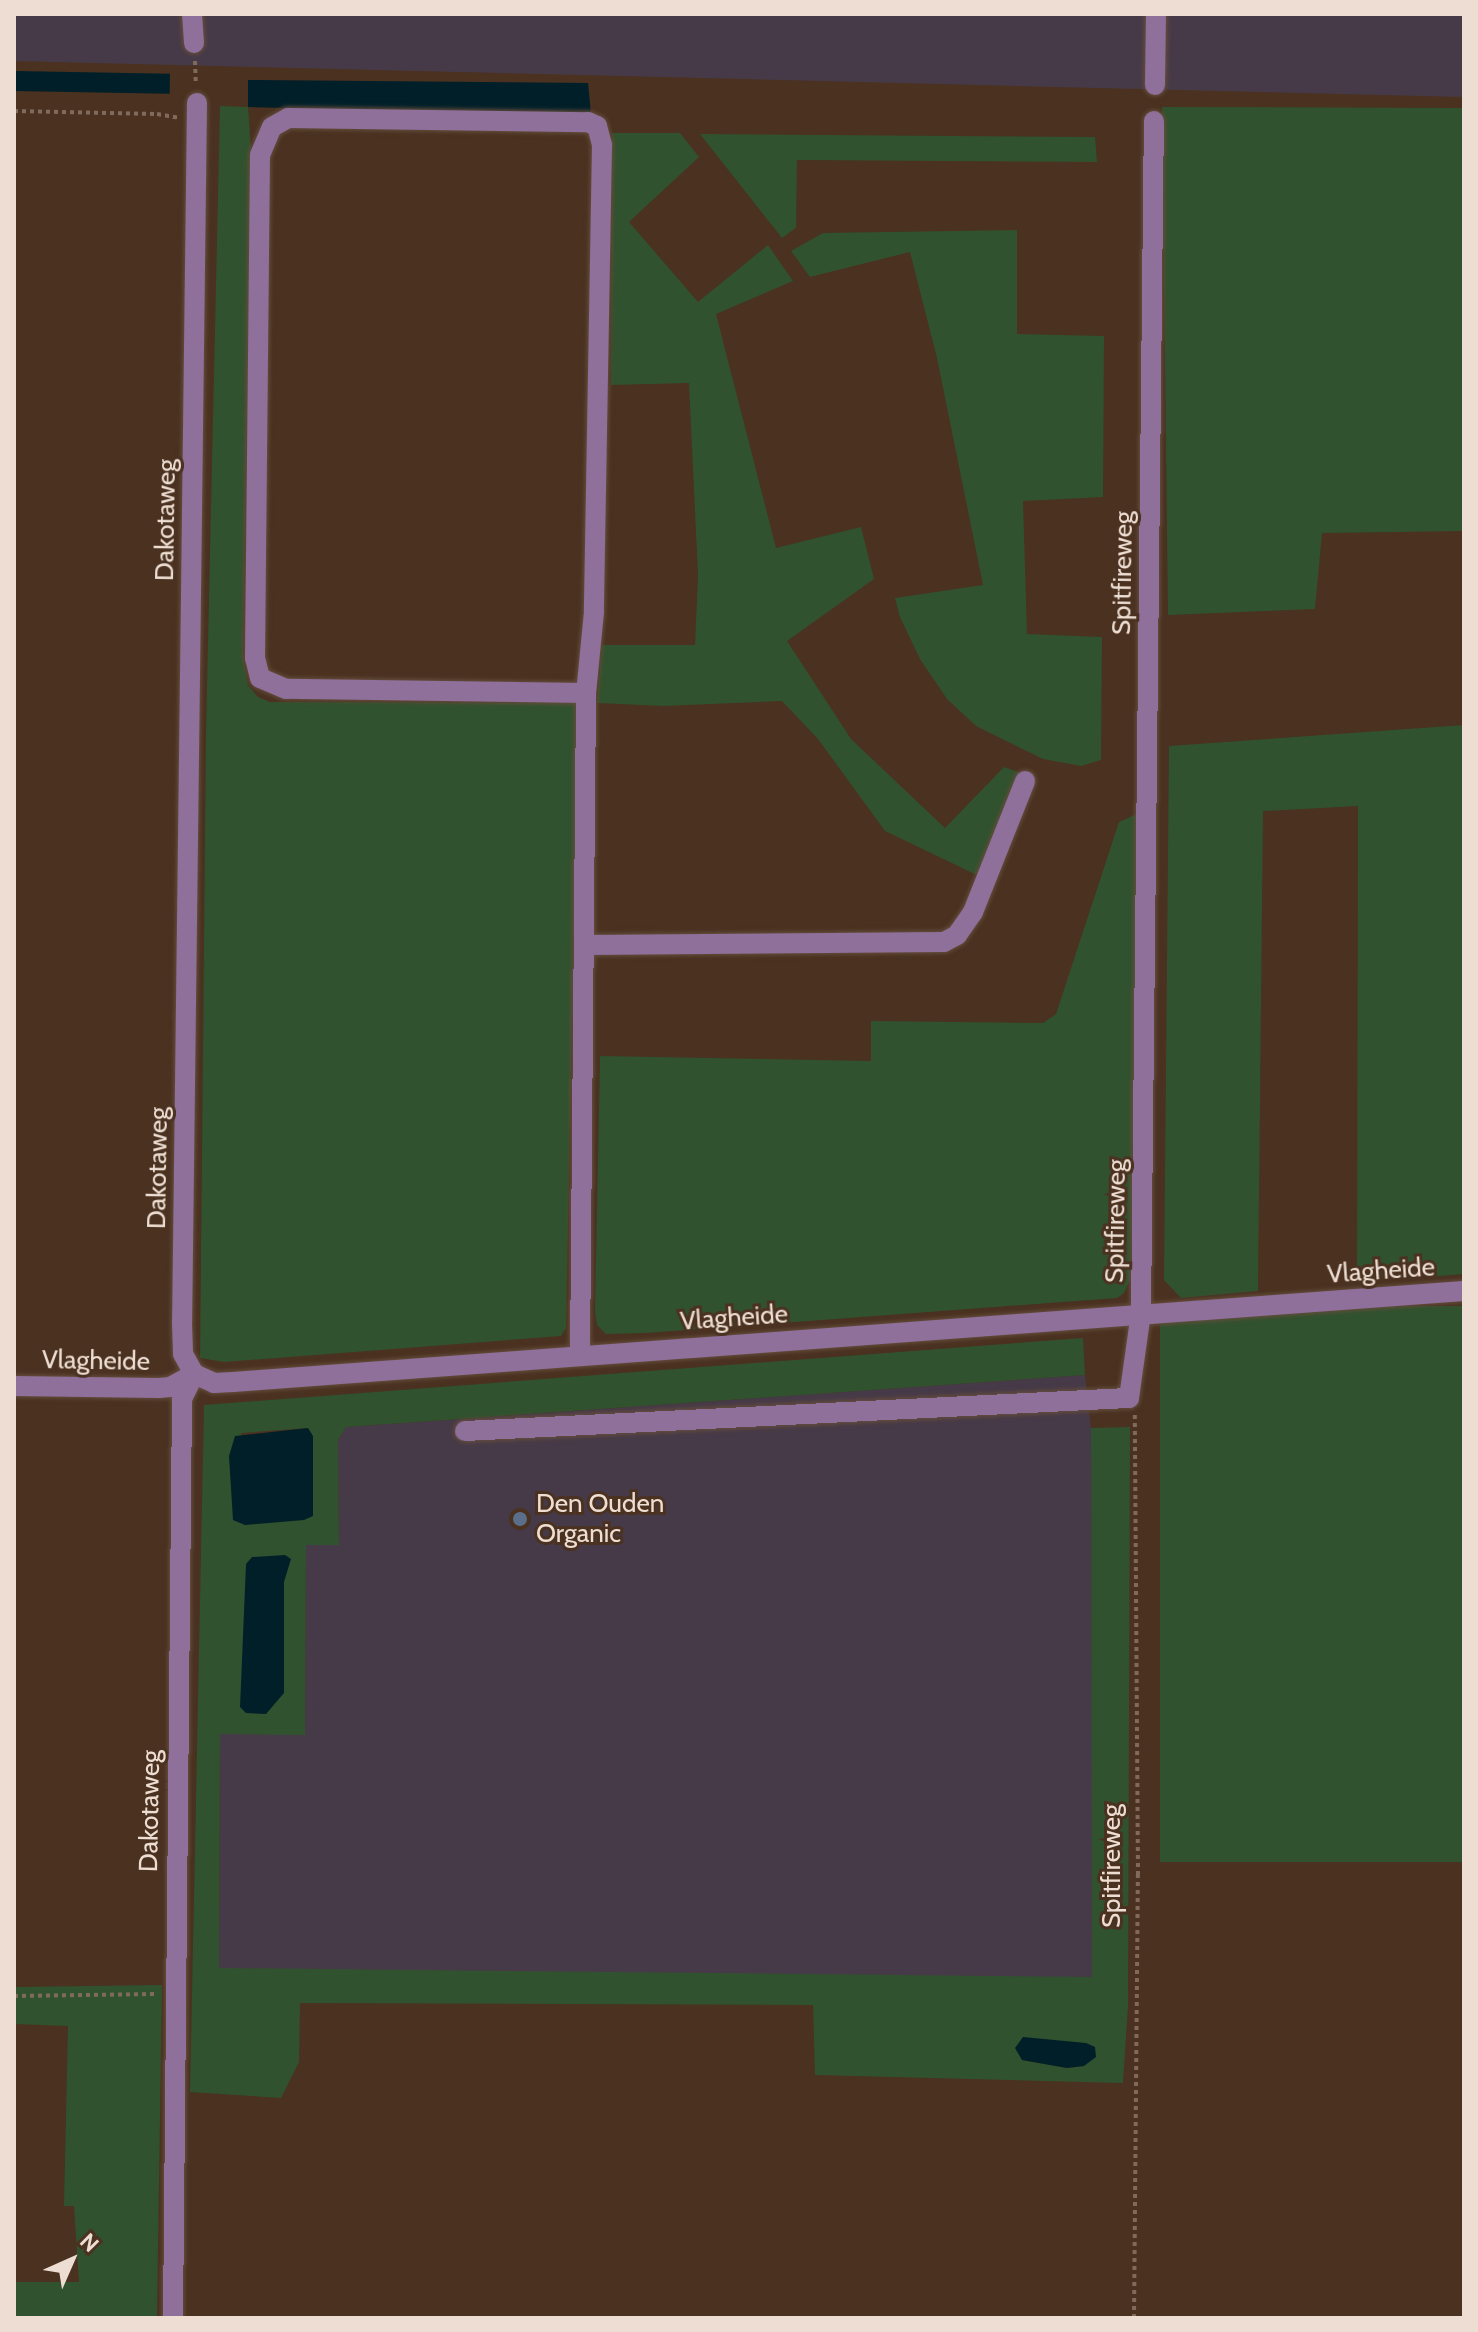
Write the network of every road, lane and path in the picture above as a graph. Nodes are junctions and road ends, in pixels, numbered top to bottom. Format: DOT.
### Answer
graph roads {
  1 [pos="192,14"];
  2 [pos="1156,14"];
  3 [pos="194,43"];
  4 [pos="1155,85"];
  5 [pos="14,111"];
  6 [pos="197,112"];
  7 [pos="1154,121"];
  8 [pos="586,693"];
  9 [pos="1025,781"];
  10 [pos="586,945"];
  11 [pos="1464,1291"];
  12 [pos="1141,1313"];
  13 [pos="580,1356"];
  14 [pos="194,1374"];
  15 [pos="14,1386"];
  16 [pos="1129,1398"];
  17 [pos="465,1431"];
  18 [pos="175,1994"];
  19 [pos="14,1996"];
  20 [pos="173,2318"];
  21 [pos="1134,2318"];
  1 -- 3 [label="street"];
  2 -- 4 [label="street"];
  3 -- 6 [label="path"];
  5 -- 6 [label="path"];
  6 -- 14 [label="street, Dakotaweg"];
  7 -- 12 [label="street, Spitfireweg"];
  8 -- 8 [label="street"];
  8 -- 10 [label="street"];
  9 -- 10 [label="street"];
  10 -- 13 [label="street"];
  11 -- 12 [label="street, Vlagheide"];
  12 -- 13 [label="street, Vlagheide"];
  12 -- 16 [label="street, Spitfireweg"];
  13 -- 14 [label="street, Vlagheide"];
  14 -- 15 [label="street, Vlagheide"];
  14 -- 18 [label="street, Dakotaweg"];
  16 -- 17 [label="street"];
  16 -- 21 [label="path, Spitfireweg"];
  18 -- 19 [label="path"];
  18 -- 20 [label="street, Dakotaweg"];
}
